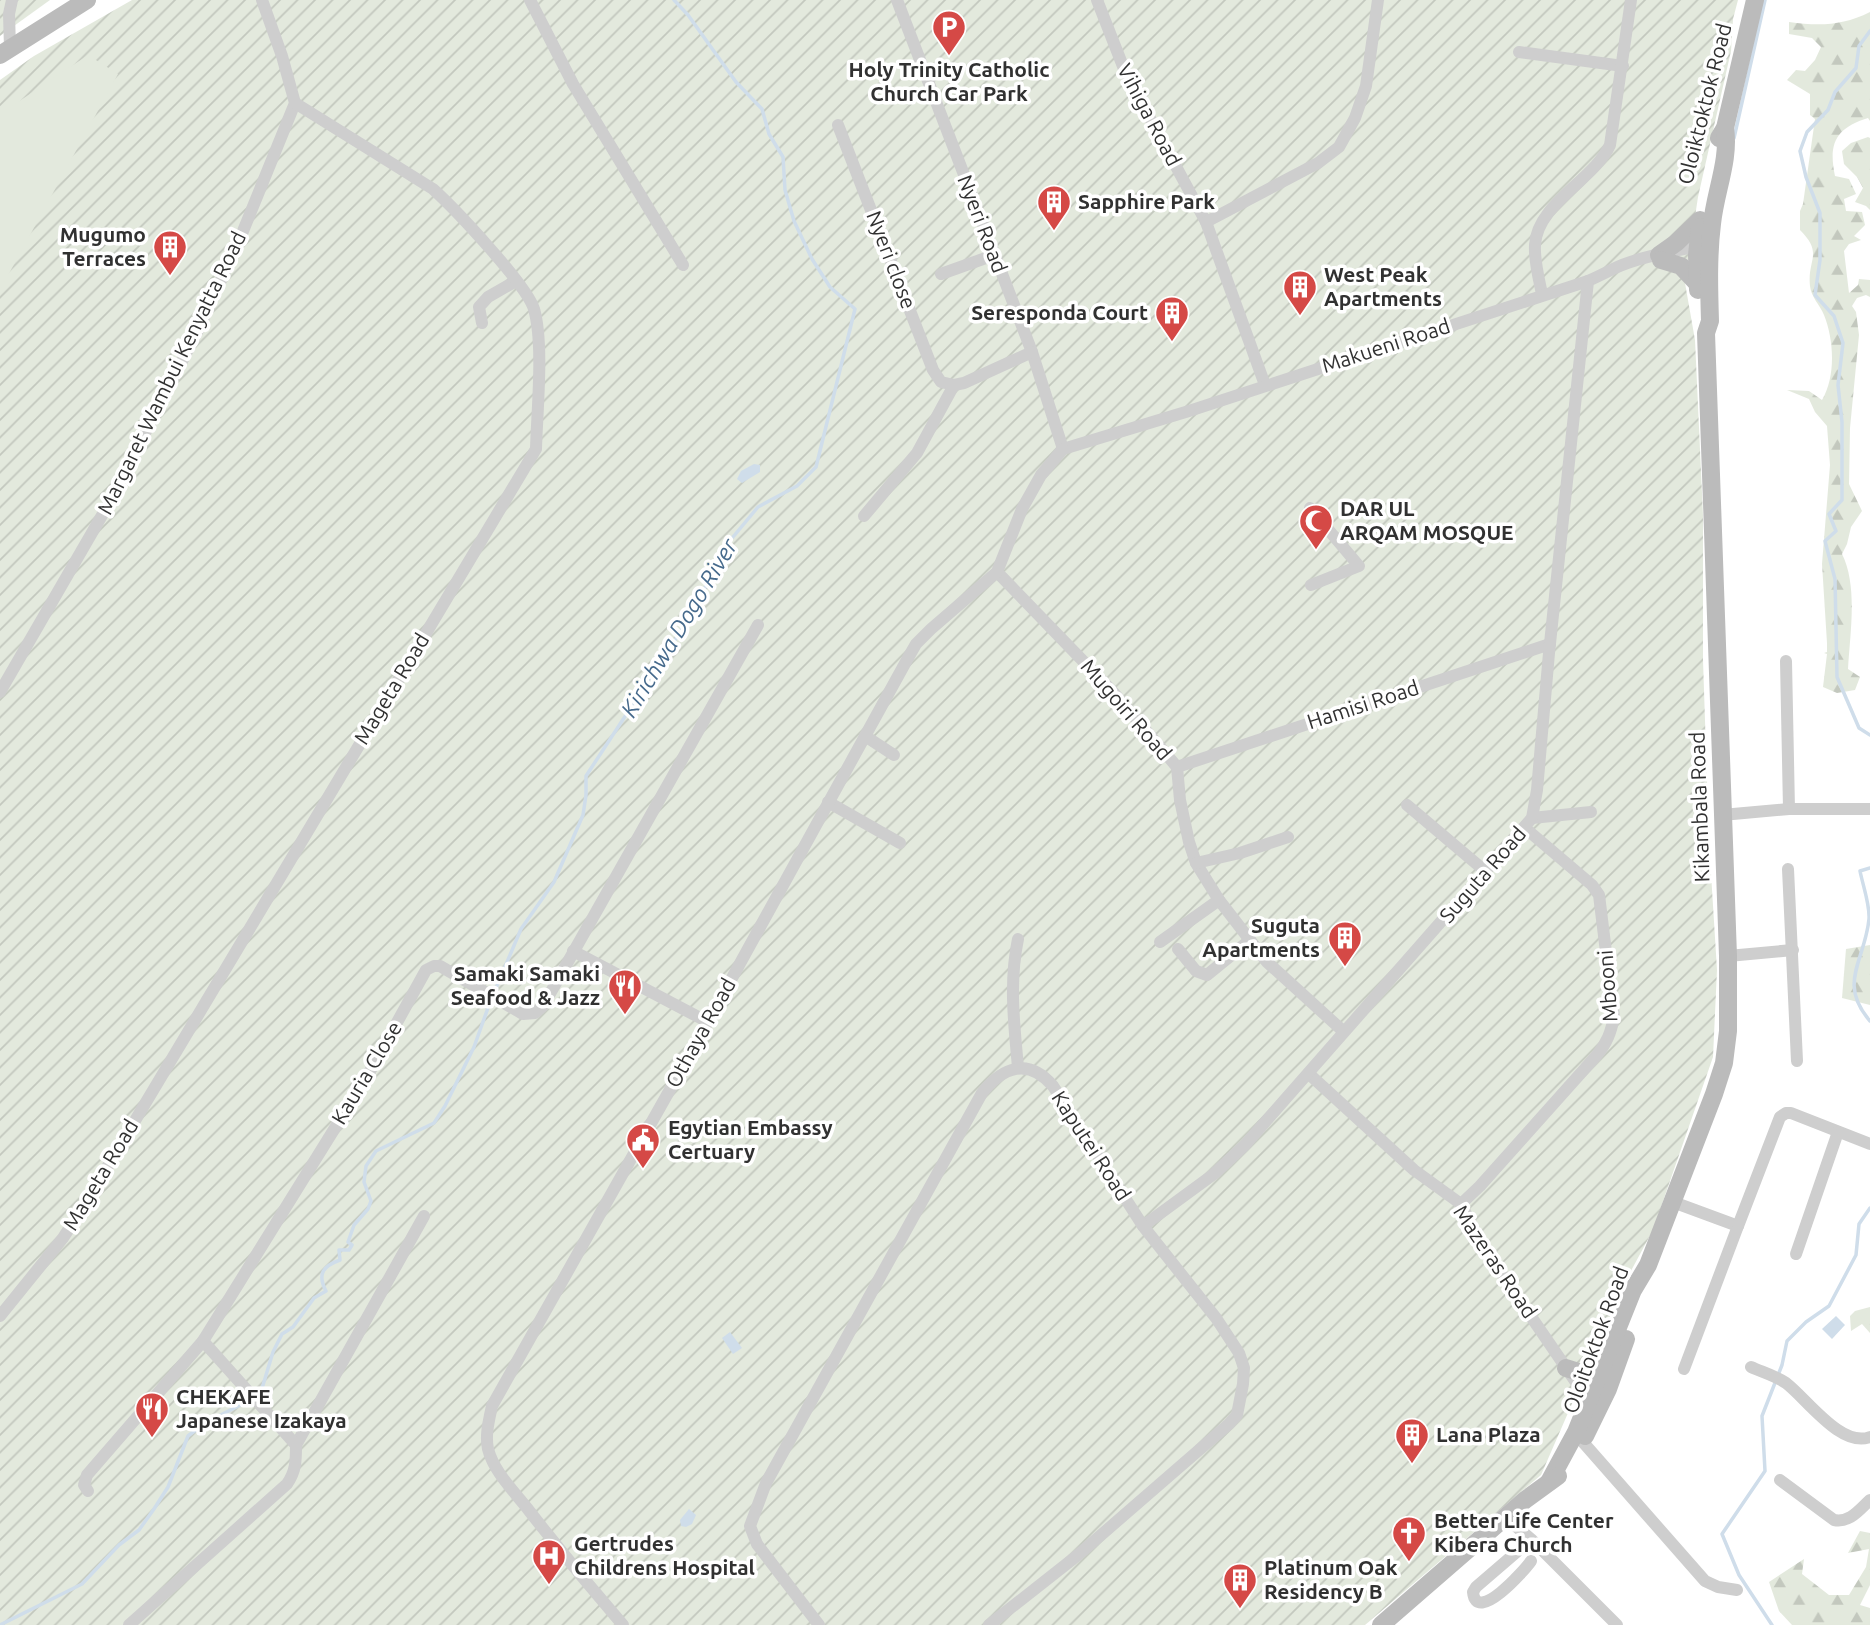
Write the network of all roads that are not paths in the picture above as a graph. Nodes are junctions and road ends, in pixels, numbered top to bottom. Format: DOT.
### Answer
graph roads {
  1 [pos="12,0"];
  2 [pos="87,0"];
  3 [pos="262,0"];
  4 [pos="530,0"];
  5 [pos="897,0"];
  6 [pos="1097,0"];
  7 [pos="1378,0"];
  8 [pos="1631,0"];
  9 [pos="1755,0"];
  10 [pos="5,51"];
  11 [pos="1519,52"];
  12 [pos="1623,66"];
  13 [pos="295,103"];
  14 [pos="838,125"];
  15 [pos="1725,128"];
  16 [pos="1700,220"];
  17 [pos="1206,222"];
  18 [pos="1703,250"];
  19 [pos="994,255"];
  20 [pos="1660,258"];
  21 [pos="683,265"];
  22 [pos="941,274"];
  23 [pos="516,281"];
  24 [pos="1588,281"];
  25 [pos="1698,283"];
  26 [pos="1542,295"];
  27 [pos="482,323"];
  28 [pos="1706,333"];
  29 [pos="1032,352"];
  30 [pos="954,385"];
  31 [pos="1265,385"];
  32 [pos="1063,449"];
  33 [pos="1310,508"];
  34 [pos="864,516"];
  35 [pos="997,572"];
  36 [pos="1311,585"];
  37 [pos="758,625"];
  38 [pos="1550,644"];
  39 [pos="1786,661"];
  40 [pos="0,692"];
  41 [pos="864,736"];
  42 [pos="894,755"];
  43 [pos="1177,767"];
  44 [pos="828,802"];
  45 [pos="1407,805"];
  46 [pos="1789,809"];
  47 [pos="1870,809"];
  48 [pos="1591,812"];
  49 [pos="1722,816"];
  50 [pos="1529,823"];
  51 [pos="1288,837"];
  52 [pos="901,843"];
  53 [pos="1196,863"];
  54 [pos="1788,869"];
  55 [pos="1485,872"];
  56 [pos="1219,900"];
  57 [pos="1018,939"];
  58 [pos="1250,940"];
  59 [pos="1160,942"];
  60 [pos="1178,949"];
  61 [pos="1793,950"];
  62 [pos="573,951"];
  63 [pos="1728,956"];
  64 [pos="708,1022"];
  65 [pos="1343,1031"];
  66 [pos="1797,1061"];
  67 [pos="1018,1067"];
  68 [pos="1309,1074"];
  69 [pos="1838,1132"];
  70 [pos="1870,1144"];
  71 [pos="1673,1202"];
  72 [pos="1461,1204"];
  73 [pos="424,1216"];
  74 [pos="1143,1226"];
  75 [pos="1738,1226"];
  76 [pos="1796,1254"];
  77 [pos="1648,1265"];
  78 [pos="0,1316"];
  79 [pos="203,1341"];
  80 [pos="1566,1368"];
  81 [pos="1684,1368"];
  82 [pos="1757,1370"];
  83 [pos="1596,1388"];
  84 [pos="1870,1437"];
  85 [pos="1582,1441"];
  86 [pos="296,1445"];
  87 [pos="1780,1480"];
  88 [pos="1549,1482"];
  89 [pos="88,1491"];
  90 [pos="1870,1500"];
  91 [pos="1506,1518"];
  92 [pos="1519,1550"];
  93 [pos="1531,1561"];
  94 [pos="1737,1590"];
  95 [pos="129,1625"];
  96 [pos="623,1625"];
  97 [pos="819,1625"];
  98 [pos="989,1625"];
  99 [pos="1381,1625"];
  100 [pos="1617,1625"];
  1 -- 10 [label="street"];
  2 -- 10 [label="main road"];
  3 -- 13 [label="street"];
  4 -- 21 [label="street"];
  5 -- 19 [label="street, Nyeri Road"];
  6 -- 17 [label="street, Vihiga Road"];
  7 -- 17 [label="street"];
  8 -- 12 [label="street"];
  9 -- 15 [label="main road, Oloiktoktok Road"];
  11 -- 12 [label="street"];
  12 -- 26 [label="street"];
  13 -- 23 [label="street, Mageta Road"];
  13 -- 40 [label="street, Margaret Wambui Kenyatta Road"];
  14 -- 30 [label="street, Nyeri close"];
  15 -- 16 [label="main road, Oloiktoktok Road"];
  15 -- 18 [label="main road"];
  16 -- 18 [label="main road, Oloiktoktok Road"];
  16 -- 20 [label="main road"];
  17 -- 31 [label="street, Vihiga Road"];
  18 -- 20 [label="street, Makueni Road"];
  18 -- 25 [label="main road"];
  18 -- 28 [label="main road"];
  19 -- 22 [label="street"];
  19 -- 29 [label="street, Nyeri Road"];
  20 -- 24 [label="street, Makueni Road"];
  20 -- 25 [label="main road"];
  23 -- 27 [label="street"];
  23 -- 78 [label="street, Mageta Road"];
  24 -- 26 [label="street, Makueni Road"];
  24 -- 38 [label="street, Suguta Road"];
  25 -- 28 [label="main road"];
  26 -- 31 [label="street, Makueni Road"];
  28 -- 49 [label="main road, Kikambala Road"];
  29 -- 30 [label="street"];
  29 -- 32 [label="street, Nyeri Road"];
  30 -- 34 [label="street"];
  31 -- 32 [label="street, Makueni Road"];
  32 -- 35 [label="street, Othaya Road"];
  33 -- 36 [label="street"];
  35 -- 41 [label="street, Othaya Road"];
  35 -- 43 [label="street, Mugoiri Road"];
  37 -- 62 [label="street, Kauria Close"];
  38 -- 43 [label="street, Hamisi Road"];
  38 -- 50 [label="street, Suguta Road"];
  39 -- 46 [label="street"];
  41 -- 42 [label="street"];
  41 -- 44 [label="street, Othaya Road"];
  43 -- 53 [label="street, Mugoiri Road"];
  44 -- 52 [label="street"];
  44 -- 64 [label="street, Othaya Road"];
  45 -- 55 [label="street"];
  46 -- 47 [label="street"];
  46 -- 49 [label="street"];
  48 -- 50 [label="street"];
  49 -- 63 [label="main road, Kikambala Road"];
  50 -- 55 [label="street, Suguta Road"];
  50 -- 72 [label="street, Mbooni"];
  51 -- 53 [label="street"];
  53 -- 56 [label="street, Mugoiri Road"];
  54 -- 61 [label="street"];
  55 -- 65 [label="street, Suguta Road"];
  56 -- 58 [label="street, Mugoiri Road"];
  56 -- 59 [label="street"];
  57 -- 67 [label="street"];
  58 -- 60 [label="street"];
  58 -- 65 [label="street, Mugoiri Road"];
  61 -- 63 [label="street"];
  61 -- 66 [label="street"];
  62 -- 64 [label="street"];
  62 -- 79 [label="street, Kauria Close"];
  63 -- 71 [label="main road, Kikambala Road"];
  64 -- 96 [label="street, Othaya Road"];
  65 -- 68 [label="street, Suguta Road"];
  67 -- 74 [label="street, Kaputei Road"];
  67 -- 97 [label="street"];
  68 -- 72 [label="street, Mazeras Road"];
  68 -- 74 [label="street, Suguta Road"];
  69 -- 70 [label="street"];
  69 -- 75 [label="street"];
  69 -- 76 [label="street"];
  71 -- 75 [label="street"];
  71 -- 77 [label="main road, Kikambala Road"];
  72 -- 80 [label="street, Mazeras Road"];
  73 -- 86 [label="street"];
  74 -- 98 [label="street, Kaputei Road"];
  75 -- 81 [label="street"];
  77 -- 83 [label="main road, Oloitoktok Road"];
  79 -- 86 [label="street"];
  79 -- 89 [label="street, Kauria Close"];
  80 -- 83 [label="street, Mazeras Road"];
  80 -- 83 [label="main road"];
  82 -- 84 [label="street"];
  83 -- 85 [label="main road, Oloitoktok Road"];
  83 -- 88 [label="main road, Oloitoktok Road"];
  85 -- 88 [label="main road, Oloitoktok Road"];
  85 -- 94 [label="street"];
  86 -- 95 [label="street"];
  87 -- 90 [label="street"];
  88 -- 91 [label="main road, Oloitoktok Road"];
  91 -- 99 [label="main road, Oloitoktok Road"];
  91 -- 100 [label="street"];
  92 -- 93 [label="street"];
}
